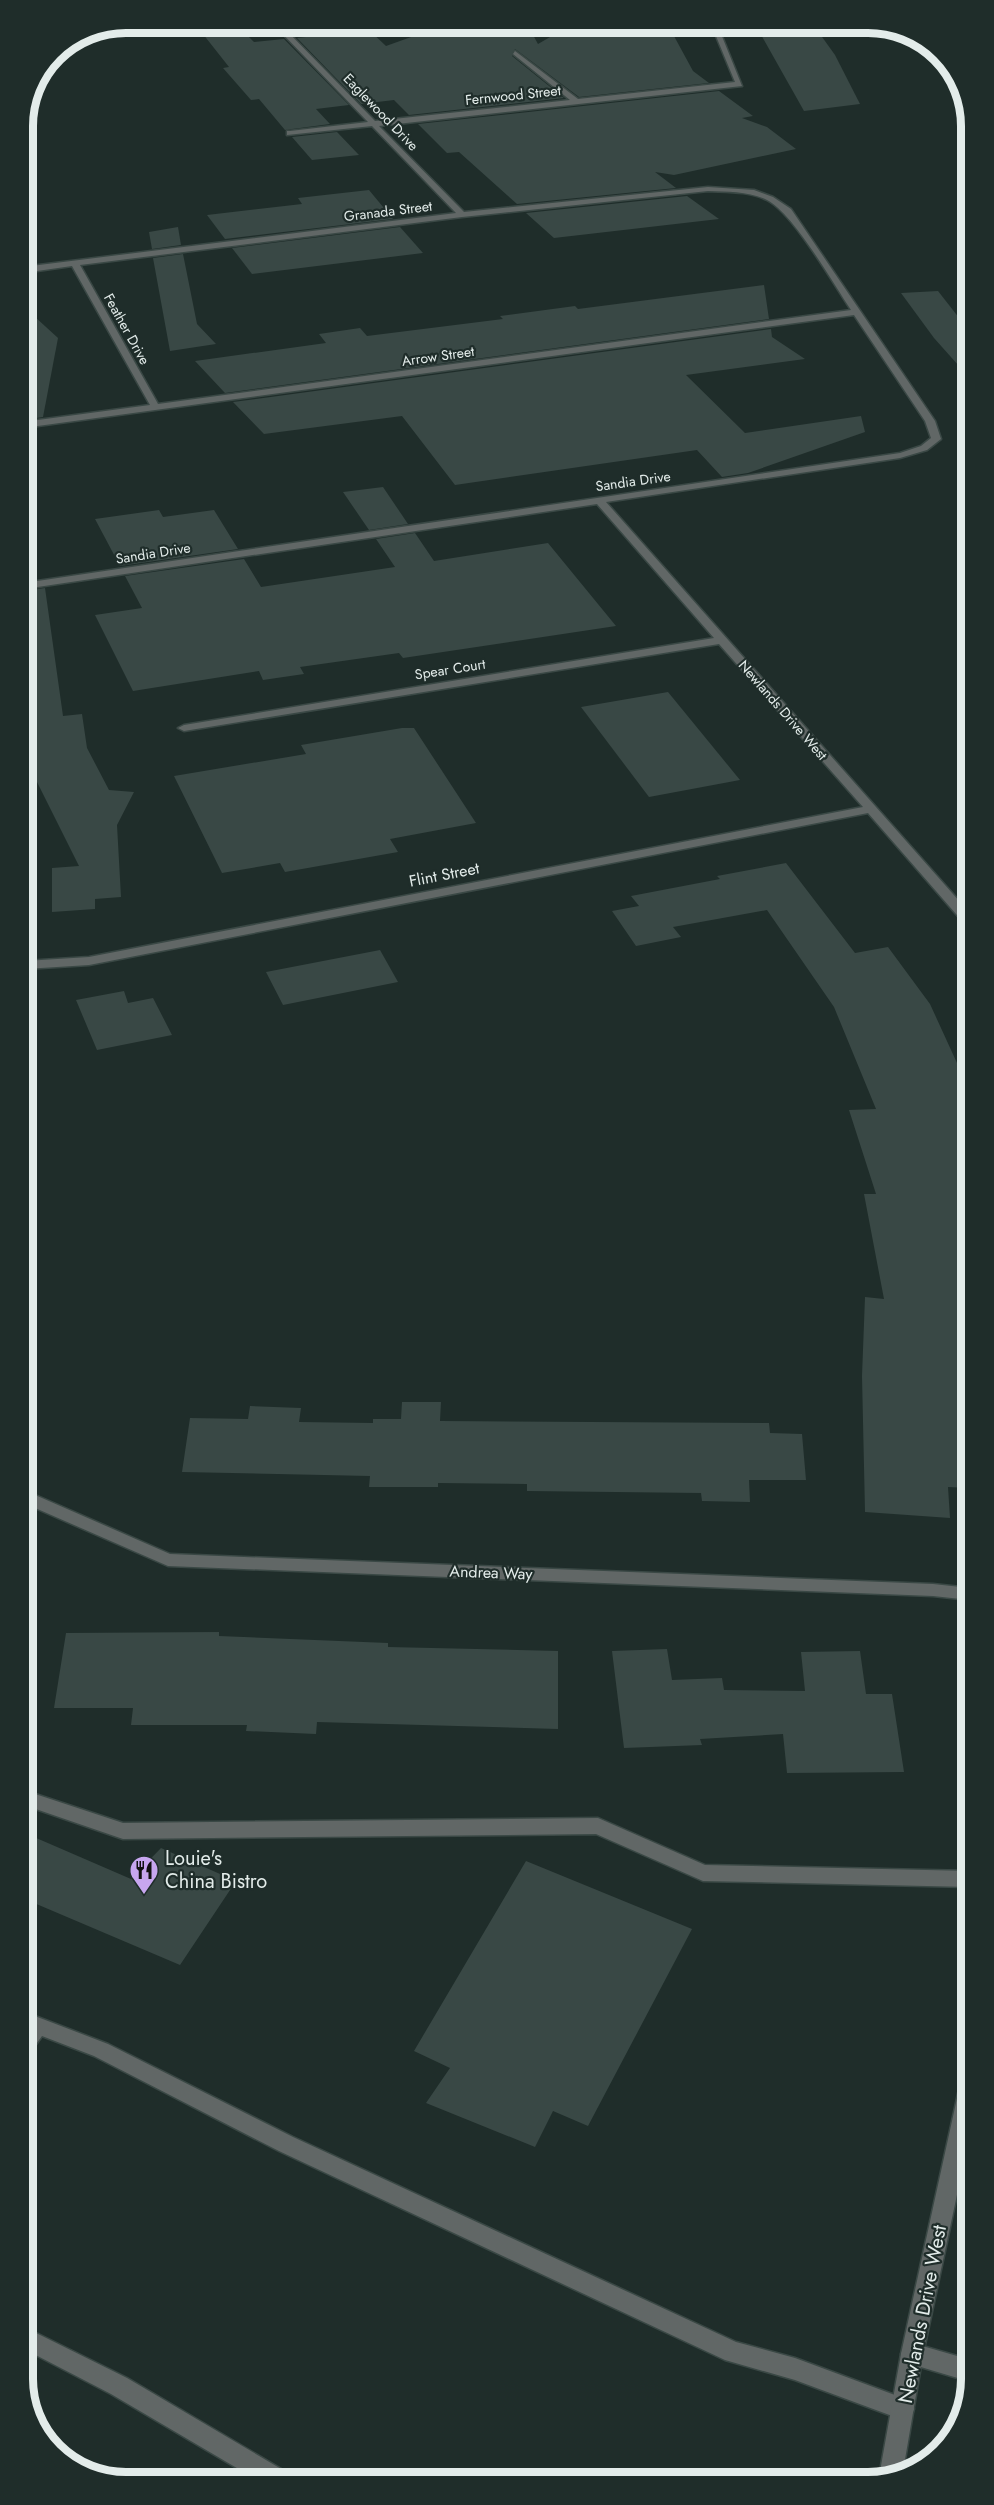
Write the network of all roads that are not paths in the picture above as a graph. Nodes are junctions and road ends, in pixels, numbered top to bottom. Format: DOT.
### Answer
graph roads {
  1 [pos="285,33"];
  2 [pos="718,33"];
  3 [pos="515,52"];
  4 [pos="577,102"];
  5 [pos="374,124"];
  6 [pos="290,133"];
  7 [pos="756,192"];
  8 [pos="462,215"];
  9 [pos="75,264"];
  10 [pos="33,269"];
  11 [pos="856,312"];
  12 [pos="156,408"];
  13 [pos="33,424"];
  14 [pos="599,500"];
  15 [pos="33,585"];
  16 [pos="721,640"];
  17 [pos="184,729"];
  18 [pos="869,809"];
  19 [pos="961,912"];
  20 [pos="33,964"];
  21 [pos="33,1500"];
  22 [pos="961,1593"];
  23 [pos="33,1800"];
  24 [pos="961,1880"];
  25 [pos="33,2031"];
  26 [pos="961,2159"];
  27 [pos="33,2343"];
  28 [pos="912,2354"];
  29 [pos="961,2368"];
  30 [pos="903,2409"];
  31 [pos="892,2468"];
  32 [pos="265,2472"];
  1 -- 5 [label="street, Eaglewood Drive"];
  2 -- 4 [label="street, Fernwood Street"];
  3 -- 4 [label="street"];
  4 -- 5 [label="street, Fernwood Street"];
  5 -- 6 [label="street, Fernwood Street"];
  5 -- 8 [label="street, Eaglewood Drive"];
  7 -- 8 [label="street, Granada Street"];
  7 -- 11 [label="street, Sandia Drive"];
  8 -- 9 [label="street, Granada Street"];
  9 -- 10 [label="street, Granada Street"];
  9 -- 12 [label="street, Feather Drive"];
  11 -- 12 [label="street, Arrow Street"];
  11 -- 14 [label="street, Sandia Drive"];
  12 -- 13 [label="street, Arrow Street"];
  14 -- 15 [label="street, Sandia Drive"];
  14 -- 16 [label="street, Newlands Drive West"];
  16 -- 17 [label="street, Spear Court"];
  16 -- 18 [label="street, Newlands Drive West"];
  18 -- 19 [label="street, Newlands Drive West"];
  18 -- 20 [label="street, Flint Street"];
  21 -- 22 [label="street, Andrea Way"];
  23 -- 24 [label="street"];
  25 -- 30 [label="street"];
  26 -- 28 [label="street, Newlands Drive West"];
  27 -- 32 [label="street"];
  28 -- 29 [label="street"];
  28 -- 30 [label="street, Newlands Drive West"];
  30 -- 31 [label="street, Newlands Drive West"];
}
